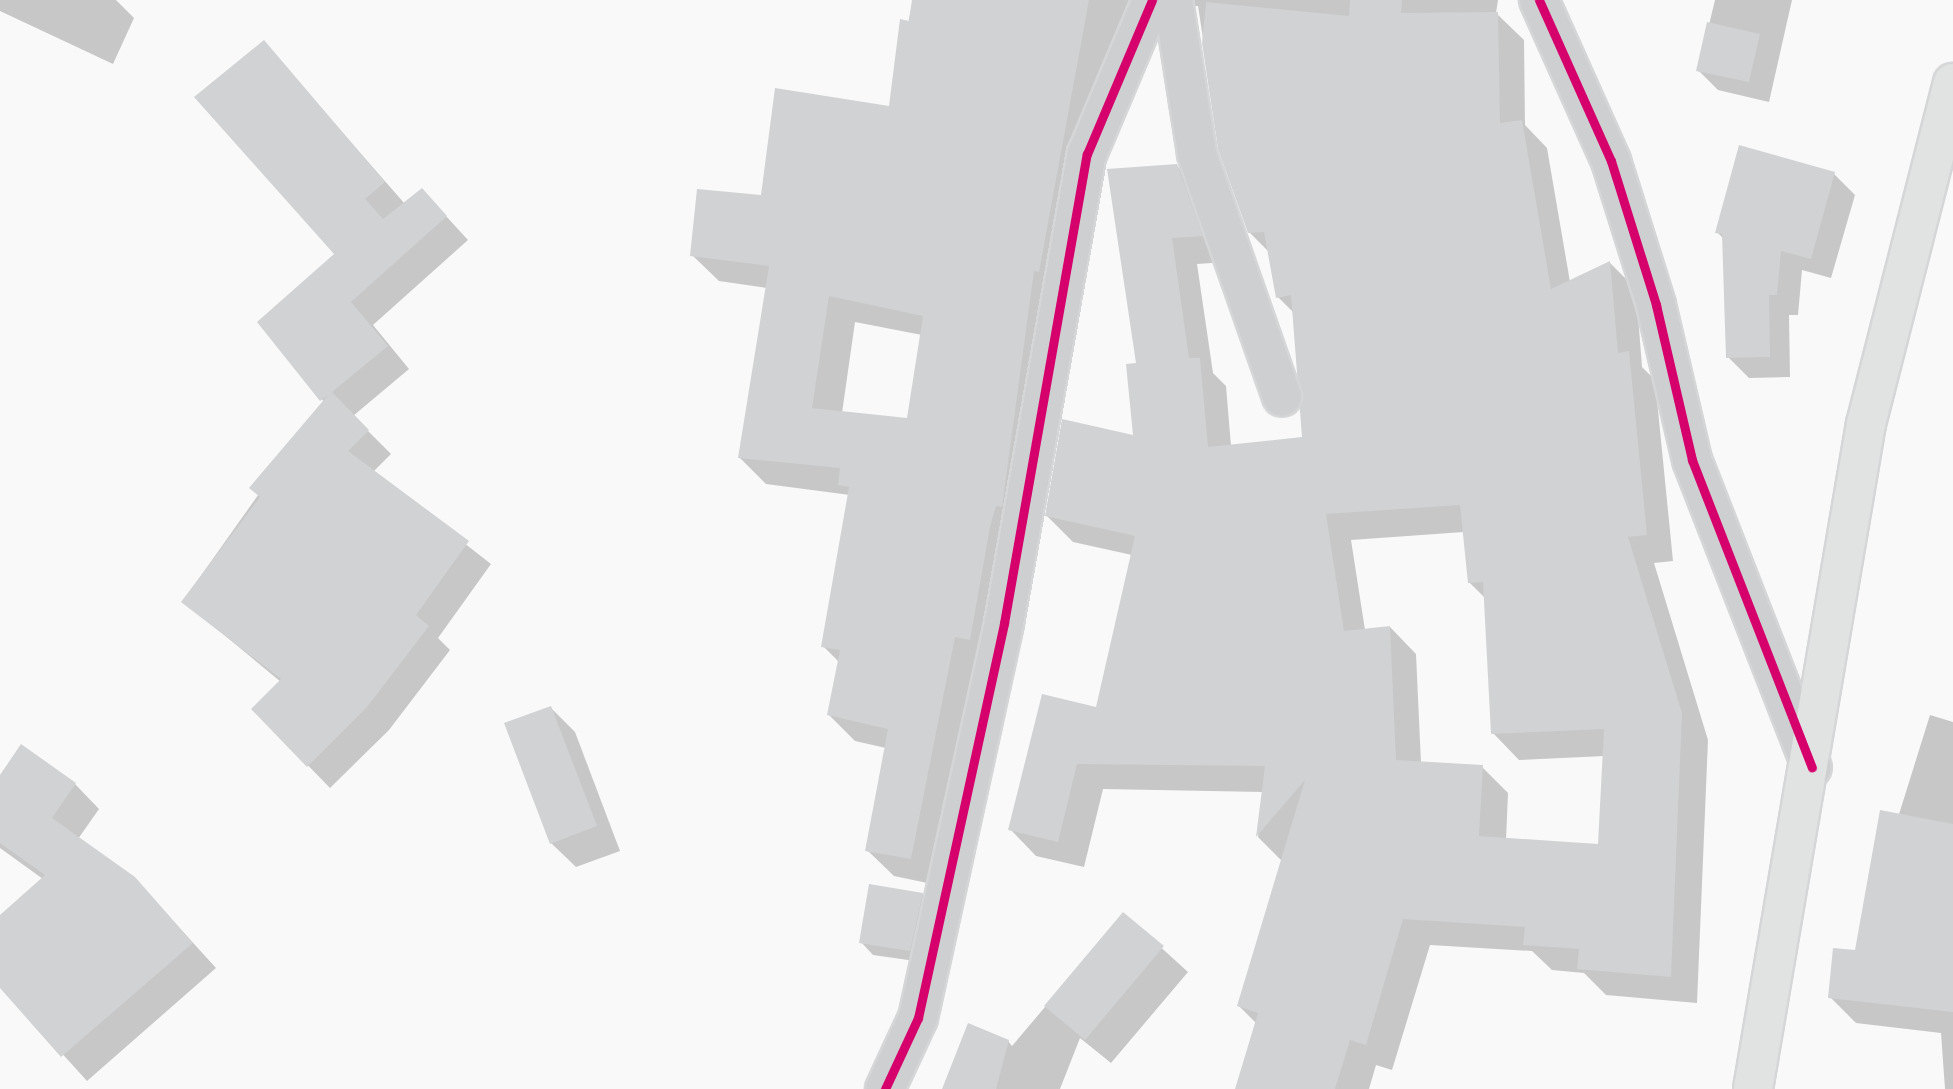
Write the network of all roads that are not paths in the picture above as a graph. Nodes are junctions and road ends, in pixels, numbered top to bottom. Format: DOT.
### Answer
graph roads {
  1 [pos="1152,0"];
  2 [pos="1173,0"];
  3 [pos="1539,0"];
  4 [pos="1953,83"];
  5 [pos="1953,152"];
  6 [pos="1925,208"];
  7 [pos="1282,397"];
  8 [pos="1812,767"];
  9 [pos="885,1089"];
  10 [pos="1753,1089"];
  1 -- 9 [label="street"];
  2 -- 7 [label="street"];
  3 -- 8 [label="street"];
  4 -- 6 [label="main road"];
  5 -- 6 [label="street"];
  6 -- 8 [label="main road"];
  8 -- 10 [label="main road"];
}
